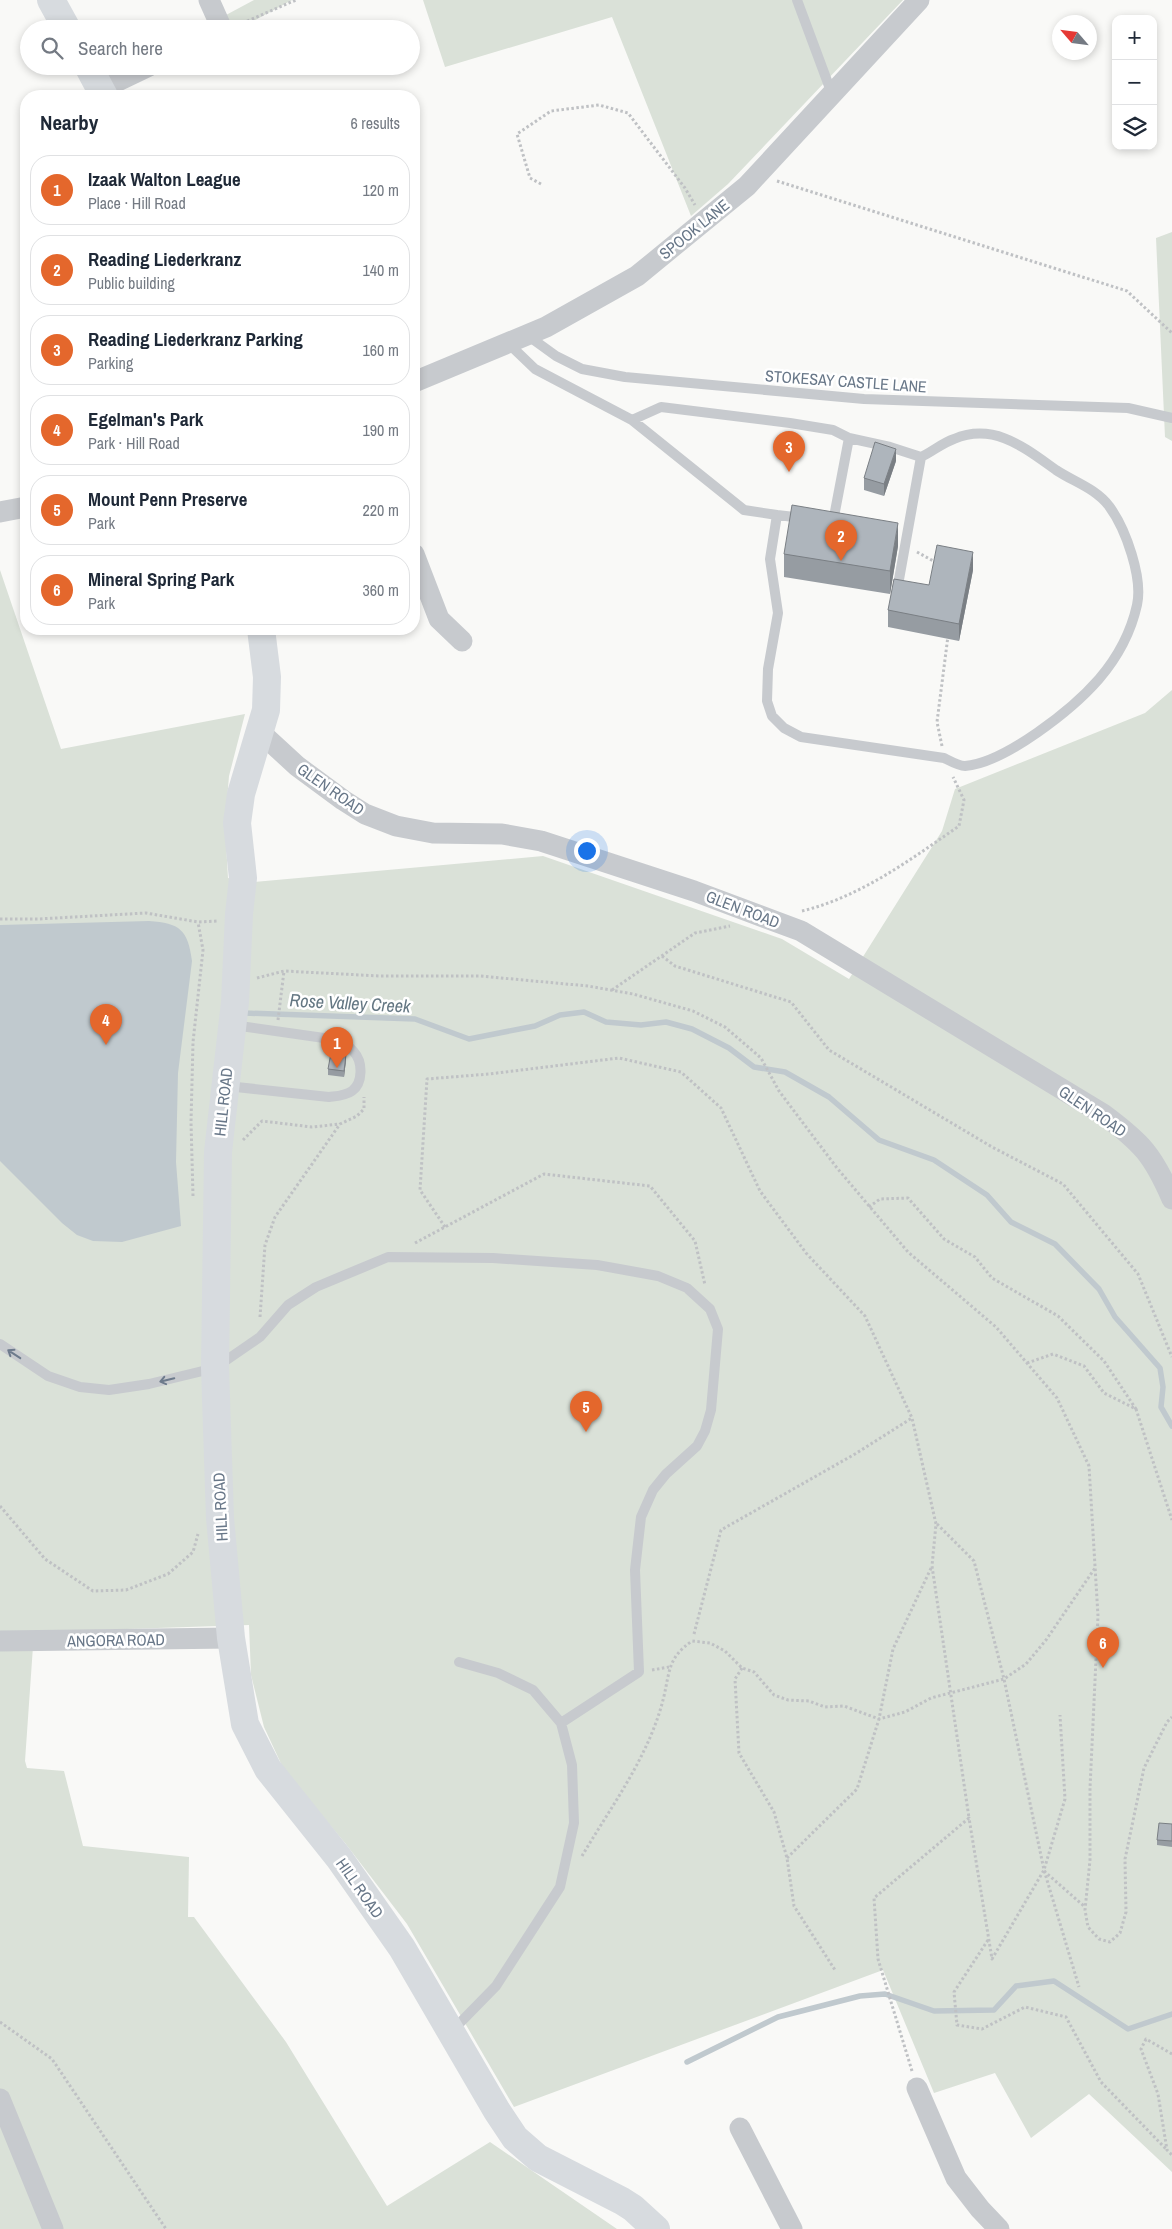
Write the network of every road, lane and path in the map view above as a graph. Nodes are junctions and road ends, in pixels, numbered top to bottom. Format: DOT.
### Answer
graph roads {
  1 [pos="52,0"];
  2 [pos="209,0"];
  3 [pos="296,0"];
  4 [pos="797,0"];
  5 [pos="919,0"];
  6 [pos="63,20"];
  7 [pos="225,20"];
  8 [pos="247,20"];
  9 [pos="124,75"];
  10 [pos="98,84"];
  11 [pos="832,94"];
  12 [pos="758,174"];
  13 [pos="541,184"];
  14 [pos="704,222"];
  15 [pos="1172,333"];
  16 [pos="527,335"];
  17 [pos="508,343"];
  18 [pos="420,380"];
  19 [pos="1172,418"];
  20 [pos="632,420"];
  21 [pos="849,438"];
  22 [pos="921,457"];
  23 [pos="20,508"];
  24 [pos="0,512"];
  25 [pos="777,515"];
  26 [pos="905,545"];
  27 [pos="944,567"];
  28 [pos="420,570"];
  29 [pos="898,585"];
  30 [pos="949,631"];
  31 [pos="262,635"];
  32 [pos="462,641"];
  33 [pos="260,732"];
  34 [pos="944,758"];
  35 [pos="239,914"];
  36 [pos="768,918"];
  37 [pos="0,919"];
  38 [pos="198,922"];
  39 [pos="731,926"];
  40 [pos="662,956"];
  41 [pos="611,990"];
  42 [pos="277,1022"];
  43 [pos="232,1025"];
  44 [pos="359,1079"];
  45 [pos="224,1085"];
  46 [pos="340,1124"];
  47 [pos="218,1152"];
  48 [pos="1172,1199"];
  49 [pos="193,1200"];
  50 [pos="869,1207"];
  51 [pos="445,1227"];
  52 [pos="388,1257"];
  53 [pos="710,1309"];
  54 [pos="260,1337"];
  55 [pos="0,1344"];
  56 [pos="1172,1357"];
  57 [pos="1027,1363"];
  58 [pos="214,1368"];
  59 [pos="1136,1409"];
  60 [pos="912,1418"];
  61 [pos="0,1506"];
  62 [pos="1172,1520"];
  63 [pos="936,1524"];
  64 [pos="201,1526"];
  65 [pos="932,1566"];
  66 [pos="1096,1567"];
  67 [pos="694,1634"];
  68 [pos="231,1638"];
  69 [pos="0,1641"];
  70 [pos="459,1662"];
  71 [pos="742,1668"];
  72 [pos="1004,1679"];
  73 [pos="950,1693"];
  74 [pos="1060,1715"];
  75 [pos="1172,1717"];
  76 [pos="879,1719"];
  77 [pos="561,1723"];
  78 [pos="969,1818"];
  79 [pos="787,1858"];
  80 [pos="579,1860"];
  81 [pos="1044,1870"];
  82 [pos="1085,1907"];
  83 [pos="989,1940"];
  84 [pos="835,1970"];
  85 [pos="1079,1987"];
  86 [pos="0,2022"];
  87 [pos="452,2032"];
  88 [pos="1172,2054"];
  89 [pos="917,2088"];
  90 [pos="0,2099"];
  91 [pos="740,2128"];
  92 [pos="1167,2150"];
  93 [pos="1172,2155"];
  94 [pos="53,2229"];
  95 [pos="166,2229"];
  96 [pos="656,2229"];
  97 [pos="792,2229"];
  98 [pos="999,2229"];
  1 -- 6 [label="street"];
  2 -- 7 [label="street"];
  3 -- 8 [label="path"];
  4 -- 11 [label="lane"];
  5 -- 11 [label="street, SPOOK LANE"];
  9 -- 10 [label="street"];
  11 -- 12 [label="street, SPOOK LANE"];
  12 -- 14 [label="street, SPOOK LANE"];
  12 -- 15 [label="path"];
  13 -- 14 [label="path"];
  14 -- 16 [label="street, SPOOK LANE"];
  16 -- 17 [label="street, SPOOK LANE"];
  16 -- 19 [label="lane, STOKESAY CASTLE LANE"];
  17 -- 18 [label="street, SPOOK LANE"];
  17 -- 20 [label="lane"];
  20 -- 21 [label="lane"];
  20 -- 25 [label="lane"];
  21 -- 22 [label="lane"];
  21 -- 25 [label="lane"];
  22 -- 26 [label="lane"];
  22 -- 34 [label="lane"];
  23 -- 24 [label="street"];
  25 -- 34 [label="lane"];
  26 -- 27 [label="path"];
  26 -- 29 [label="lane"];
  28 -- 32 [label="street"];
  30 -- 34 [label="path"];
  31 -- 33 [label="street, HILL ROAD"];
  33 -- 35 [label="street, HILL ROAD"];
  33 -- 36 [label="street, GLEN ROAD"];
  34 -- 36 [label="path"];
  35 -- 38 [label="path"];
  35 -- 43 [label="street, HILL ROAD"];
  36 -- 48 [label="street, GLEN ROAD"];
  37 -- 38 [label="path"];
  38 -- 49 [label="path"];
  39 -- 40 [label="path"];
  40 -- 41 [label="path"];
  40 -- 56 [label="path"];
  41 -- 42 [label="path"];
  41 -- 50 [label="path"];
  43 -- 44 [label="lane"];
  43 -- 45 [label="street, HILL ROAD"];
  44 -- 45 [label="lane"];
  44 -- 46 [label="path"];
  45 -- 47 [label="street, HILL ROAD"];
  46 -- 47 [label="path"];
  46 -- 54 [label="path"];
  47 -- 58 [label="street, HILL ROAD"];
  50 -- 57 [label="path"];
  50 -- 59 [label="path"];
  51 -- 52 [label="path"];
  51 -- 53 [label="path"];
  51 -- 60 [label="path"];
  52 -- 53 [label="lane"];
  52 -- 54 [label="lane"];
  53 -- 77 [label="lane"];
  54 -- 58 [label="lane"];
  58 -- 55 [label="lane, one-way"];
  57 -- 59 [label="path"];
  57 -- 66 [label="path"];
  58 -- 68 [label="street, HILL ROAD"];
  59 -- 62 [label="path"];
  60 -- 63 [label="path"];
  60 -- 67 [label="path"];
  61 -- 64 [label="path"];
  63 -- 65 [label="path"];
  63 -- 72 [label="path"];
  65 -- 73 [label="path"];
  65 -- 76 [label="path"];
  66 -- 72 [label="path"];
  66 -- 82 [label="path"];
  68 -- 69 [label="street, ANGORA ROAD"];
  68 -- 87 [label="street, HILL ROAD"];
  70 -- 77 [label="lane"];
  71 -- 76 [label="path"];
  71 -- 79 [label="path"];
  71 -- 80 [label="path"];
  72 -- 73 [label="path"];
  72 -- 81 [label="path"];
  73 -- 76 [label="path"];
  73 -- 78 [label="path"];
  74 -- 81 [label="path"];
  75 -- 82 [label="path"];
  76 -- 79 [label="path"];
  77 -- 87 [label="lane"];
  78 -- 83 [label="path"];
  78 -- 89 [label="path"];
  79 -- 84 [label="path"];
  81 -- 82 [label="path"];
  81 -- 83 [label="path"];
  81 -- 85 [label="path"];
  83 -- 92 [label="path"];
  86 -- 95 [label="path"];
  87 -- 96 [label="street, HILL ROAD"];
  88 -- 92 [label="path"];
  89 -- 98 [label="street"];
  90 -- 94 [label="street"];
  91 -- 97 [label="street"];
  92 -- 93 [label="path"];
}
